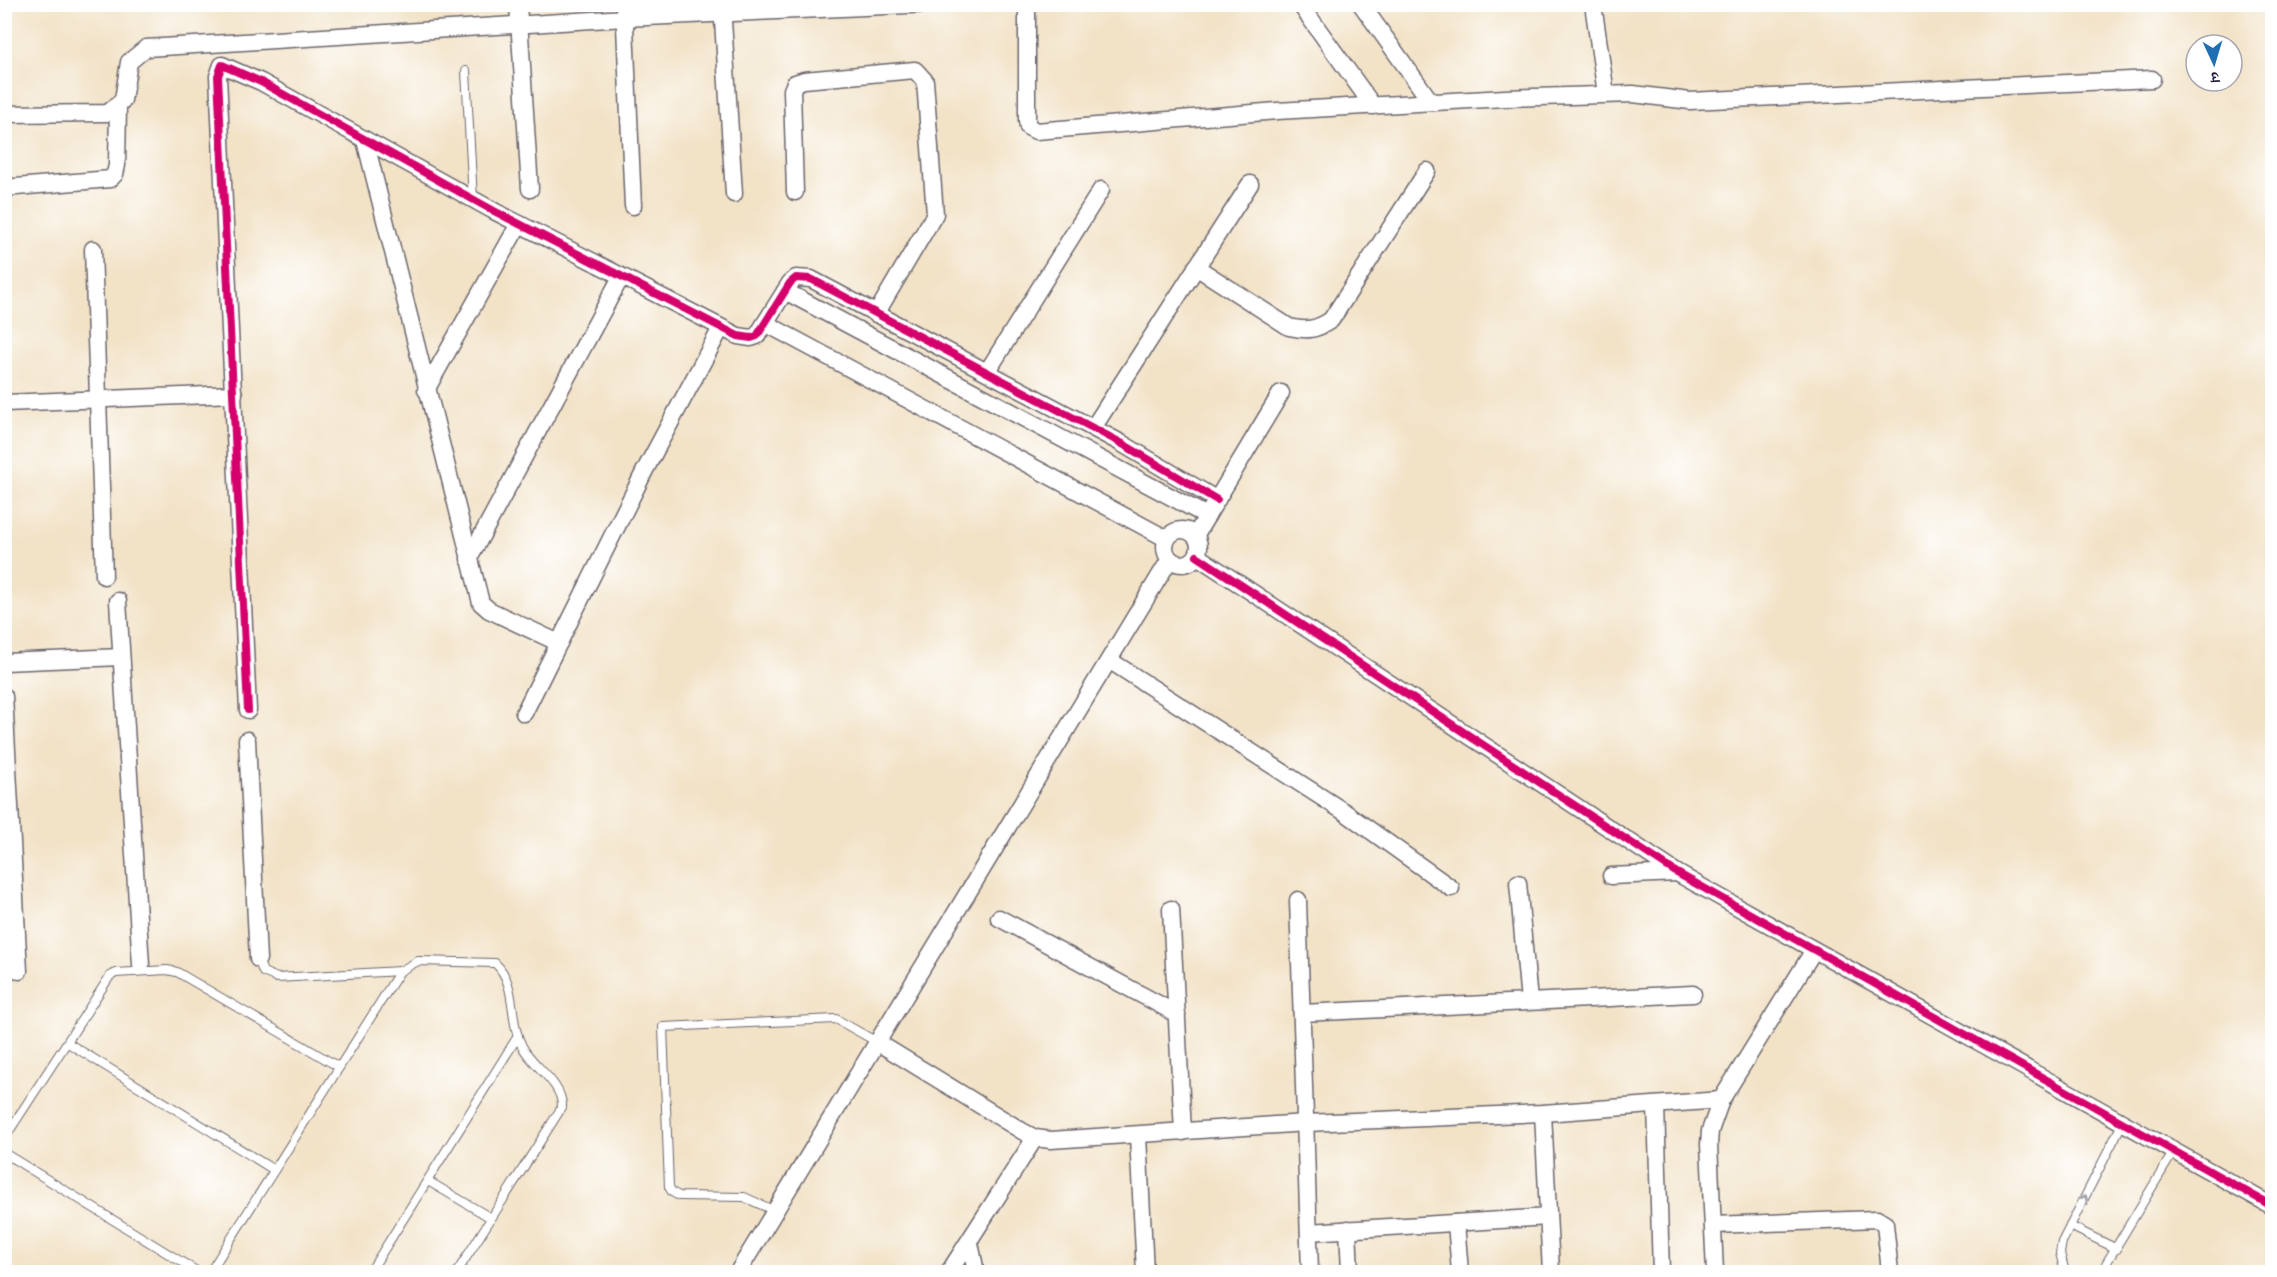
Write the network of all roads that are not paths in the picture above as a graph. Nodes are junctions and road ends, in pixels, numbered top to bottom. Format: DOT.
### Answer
graph roads {
  1 [pos="518,4"];
  2 [pos="1027,4"];
  3 [pos="1300,4"];
  4 [pos="1361,4"];
  5 [pos="1593,4"];
  6 [pos="929,5"];
  7 [pos="826,8"];
  8 [pos="723,10"];
  9 [pos="624,11"];
  10 [pos="519,26"];
  11 [pos="466,71"];
  12 [pos="2152,79"];
  13 [pos="1606,94"];
  14 [pos="1431,102"];
  15 [pos="118,106"];
  16 [pos="1373,106"];
  17 [pos="4,114"];
  18 [pos="365,140"];
  19 [pos="1427,171"];
  20 [pos="1250,184"];
  21 [pos="4,188"];
  22 [pos="530,189"];
  23 [pos="1101,190"];
  24 [pos="795,192"];
  25 [pos="734,194"];
  26 [pos="473,200"];
  27 [pos="633,206"];
  28 [pos="519,224"];
  29 [pos="93,249"];
  30 [pos="1196,267"];
  31 [pos="621,277"];
  32 [pos="785,291"];
  33 [pos="876,314"];
  34 [pos="765,323"];
  35 [pos="721,328"];
  36 [pos="987,372"];
  37 [pos="426,390"];
  38 [pos="1281,393"];
  39 [pos="234,394"];
  40 [pos="98,399"];
  41 [pos="4,403"];
  42 [pos="1093,428"];
  43 [pos="1217,500"];
  44 [pos="1207,516"];
  45 [pos="1195,536"];
  46 [pos="1167,539"];
  47 [pos="1197,556"];
  48 [pos="1170,559"];
  49 [pos="470,560"];
  50 [pos="104,576"];
  51 [pos="118,601"];
  52 [pos="559,642"];
  53 [pos="121,657"];
  54 [pos="1109,660"];
  55 [pos="4,662"];
  56 [pos="4,696"];
  57 [pos="248,710"];
  58 [pos="524,713"];
  59 [pos="247,740"];
  60 [pos="1677,873"];
  61 [pos="1611,876"];
  62 [pos="1518,883"];
  63 [pos="1451,888"];
  64 [pos="1298,900"];
  65 [pos="1171,909"];
  66 [pos="999,918"];
  67 [pos="1815,950"];
  68 [pos="258,959"];
  69 [pos="141,965"];
  70 [pos="19,971"];
  71 [pos="400,971"];
  72 [pos="1693,994"];
  73 [pos="1529,1001"];
  74 [pos="1302,1013"];
  75 [pos="1177,1014"];
  76 [pos="518,1036"];
  77 [pos="877,1042"];
  78 [pos="68,1043"];
  79 [pos="339,1067"];
  80 [pos="1721,1100"];
  81 [pos="1656,1105"];
  82 [pos="1543,1113"];
  83 [pos="2123,1122"];
  84 [pos="1306,1123"];
  85 [pos="1184,1132"];
  86 [pos="1138,1136"];
  87 [pos="1035,1138"];
  88 [pos="4,1139"];
  89 [pos="2174,1151"];
  90 [pos="4,1153"];
  91 [pos="274,1170"];
  92 [pos="428,1181"];
  93 [pos="2272,1206"];
  94 [pos="776,1211"];
  95 [pos="1548,1217"];
  96 [pos="491,1218"];
  97 [pos="1456,1223"];
  98 [pos="1713,1226"];
  99 [pos="2070,1226"];
  100 [pos="1348,1230"];
  101 [pos="1309,1232"];
  102 [pos="970,1243"];
  103 [pos="2117,1249"];
  104 [pos="198,1272"];
  105 [pos="210,1272"];
  106 [pos="370,1272"];
  107 [pos="457,1272"];
  108 [pos="738,1272"];
  109 [pos="949,1272"];
  110 [pos="976,1272"];
  111 [pos="1145,1272"];
  112 [pos="1310,1272"];
  113 [pos="1350,1272"];
  114 [pos="1460,1272"];
  115 [pos="1551,1272"];
  116 [pos="1661,1272"];
  117 [pos="1715,1272"];
  118 [pos="1890,1272"];
  119 [pos="2065,1272"];
  120 [pos="2101,1272"];
  1 -- 10 [label="street"];
  2 -- 16 [label="street"];
  3 -- 16 [label="street"];
  4 -- 14 [label="street"];
  5 -- 13 [label="street"];
  6 -- 7 [label="street"];
  7 -- 8 [label="street"];
  8 -- 9 [label="street"];
  8 -- 25 [label="street"];
  9 -- 10 [label="street"];
  9 -- 27 [label="street"];
  10 -- 15 [label="street"];
  10 -- 22 [label="street"];
  11 -- 26 [label="lane"];
  12 -- 13 [label="street"];
  13 -- 14 [label="street"];
  14 -- 16 [label="street"];
  15 -- 17 [label="street"];
  15 -- 21 [label="street"];
  18 -- 26 [label="street"];
  18 -- 37 [label="street"];
  18 -- 39 [label="street"];
  19 -- 30 [label="street"];
  20 -- 30 [label="street"];
  23 -- 36 [label="street"];
  24 -- 33 [label="street"];
  26 -- 28 [label="street"];
  28 -- 31 [label="street"];
  28 -- 37 [label="street"];
  29 -- 40 [label="street"];
  30 -- 42 [label="street"];
  31 -- 35 [label="street"];
  31 -- 49 [label="street"];
  32 -- 33 [label="street"];
  32 -- 34 [label="street"];
  32 -- 44 [label="street"];
  33 -- 36 [label="street"];
  34 -- 35 [label="street"];
  34 -- 46 [label="street"];
  35 -- 52 [label="street"];
  36 -- 42 [label="street"];
  37 -- 49 [label="street"];
  38 -- 43 [label="street"];
  39 -- 40 [label="street"];
  39 -- 57 [label="street"];
  40 -- 41 [label="street"];
  40 -- 50 [label="street"];
  42 -- 43 [label="street"];
  43 -- 44 [label="street"];
  44 -- 45 [label="street"];
  45 -- 46 [label="street"];
  45 -- 47 [label="street"];
  46 -- 48 [label="street"];
  47 -- 48 [label="street"];
  47 -- 60 [label="street"];
  48 -- 54 [label="street"];
  49 -- 52 [label="street"];
  51 -- 53 [label="street"];
  52 -- 58 [label="street"];
  53 -- 55 [label="street"];
  53 -- 69 [label="street"];
  54 -- 63 [label="street"];
  54 -- 77 [label="street"];
  56 -- 70 [label="street"];
  59 -- 68 [label="street"];
  60 -- 61 [label="street"];
  60 -- 67 [label="street"];
  62 -- 73 [label="street"];
  64 -- 74 [label="street"];
  65 -- 75 [label="street"];
  66 -- 75 [label="street"];
  67 -- 80 [label="street"];
  67 -- 83 [label="street"];
  68 -- 71 [label="lane"];
  71 -- 76 [label="lane"];
  71 -- 79 [label="lane"];
  72 -- 73 [label="street"];
  73 -- 74 [label="street"];
  74 -- 84 [label="street"];
  75 -- 85 [label="street"];
  76 -- 92 [label="lane"];
  76 -- 96 [label="lane"];
  77 -- 87 [label="street"];
  77 -- 94 [label="street"];
  77 -- 94 [label="lane"];
  78 -- 79 [label="lane"];
  78 -- 88 [label="lane"];
  78 -- 91 [label="lane"];
  79 -- 91 [label="lane"];
  80 -- 81 [label="street"];
  80 -- 98 [label="street"];
  81 -- 82 [label="street"];
  81 -- 116 [label="street"];
  82 -- 84 [label="street"];
  82 -- 95 [label="street"];
  83 -- 89 [label="street"];
  99 -- 83 [label="lane, one-way"];
  84 -- 85 [label="street"];
  84 -- 101 [label="street"];
  85 -- 86 [label="street"];
  86 -- 87 [label="street"];
  86 -- 111 [label="street"];
  87 -- 102 [label="street"];
  89 -- 93 [label="street"];
  89 -- 103 [label="lane"];
  90 -- 104 [label="lane"];
  91 -- 105 [label="lane"];
  92 -- 96 [label="lane"];
  92 -- 106 [label="lane"];
  94 -- 108 [label="street"];
  95 -- 97 [label="street"];
  95 -- 115 [label="street"];
  96 -- 107 [label="lane"];
  97 -- 100 [label="street"];
  97 -- 114 [label="street"];
  98 -- 117 [label="street"];
  98 -- 118 [label="street"];
  99 -- 103 [label="lane"];
  99 -- 119 [label="lane"];
  100 -- 101 [label="street"];
  100 -- 113 [label="street"];
  101 -- 112 [label="street"];
  102 -- 109 [label="street"];
  102 -- 110 [label="street"];
  103 -- 120 [label="lane"];
}
